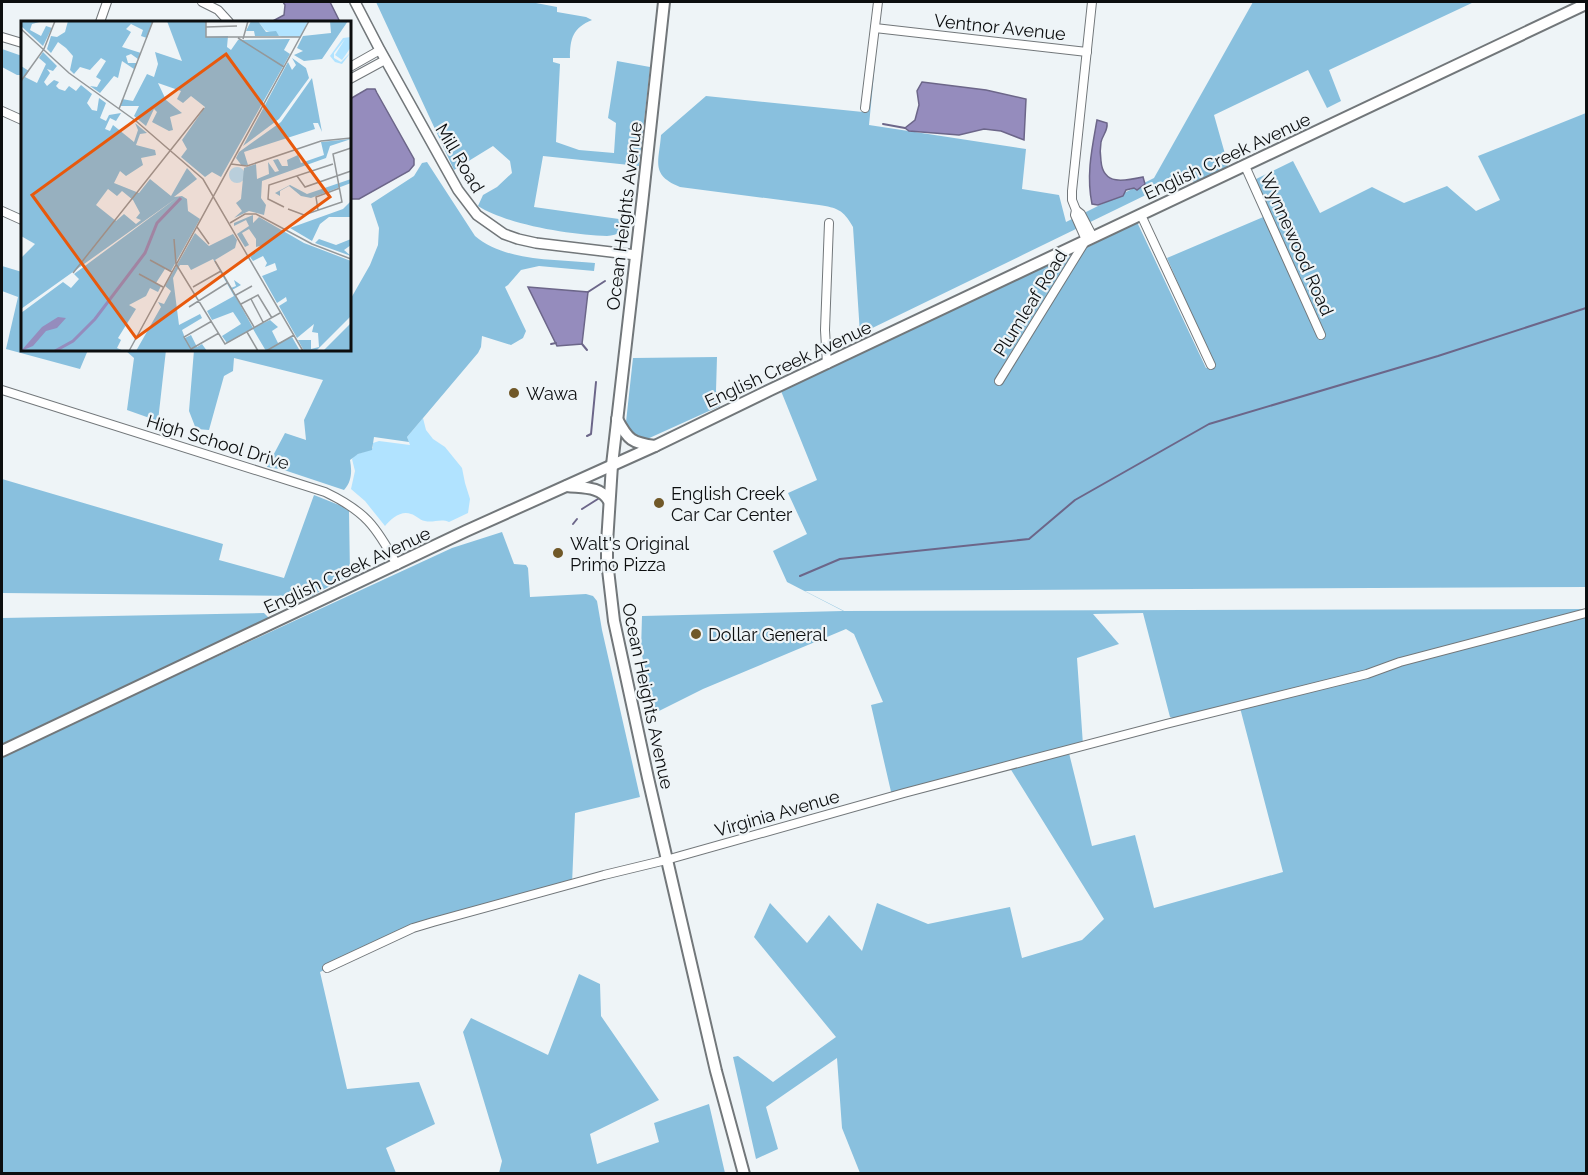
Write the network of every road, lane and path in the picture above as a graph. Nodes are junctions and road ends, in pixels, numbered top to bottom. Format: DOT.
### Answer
graph roads {
  1 [pos="106,2"];
  2 [pos="202,2"];
  3 [pos="355,2"];
  4 [pos="664,2"];
  5 [pos="878,2"];
  6 [pos="1092,2"];
  7 [pos="1587,4"];
  8 [pos="100,21"];
  9 [pos="228,21"];
  10 [pos="875,28"];
  11 [pos="2,37"];
  12 [pos="21,43"];
  13 [pos="380,50"];
  14 [pos="1087,52"];
  15 [pos="385,60"];
  16 [pos="351,66"];
  17 [pos="351,78"];
  18 [pos="865,108"];
  19 [pos="2,111"];
  20 [pos="21,120"];
  21 [pos="1245,166"];
  22 [pos="2,211"];
  23 [pos="1141,215"];
  24 [pos="21,220"];
  25 [pos="830,223"];
  26 [pos="1090,239"];
  27 [pos="636,255"];
  28 [pos="1322,335"];
  29 [pos="827,364"];
  30 [pos="1210,365"];
  31 [pos="999,381"];
  32 [pos="2,390"];
  33 [pos="617,418"];
  34 [pos="656,446"];
  35 [pos="612,465"];
  36 [pos="567,486"];
  37 [pos="609,501"];
  38 [pos="397,565"];
  39 [pos="1587,613"];
  40 [pos="2,751"];
  41 [pos="666,860"];
  42 [pos="327,968"];
  43 [pos="744,1173"];
  1 -- 8 [label="street"];
  2 -- 9 [label="street"];
  3 -- 13 [label="street, Mill Road"];
  4 -- 27 [label="main road, Ocean Heights Avenue"];
  5 -- 10 [label="street"];
  6 -- 14 [label="street"];
  7 -- 21 [label="main road, English Creek Avenue"];
  10 -- 14 [label="street, Ventnor Avenue"];
  10 -- 18 [label="street"];
  11 -- 12 [label="street"];
  13 -- 15 [label="street, Mill Road"];
  13 -- 16 [label="street"];
  14 -- 26 [label="street"];
  15 -- 17 [label="street"];
  15 -- 27 [label="street, Mill Road"];
  19 -- 20 [label="street"];
  21 -- 23 [label="main road, English Creek Avenue"];
  21 -- 28 [label="street, Wynnewood Road"];
  22 -- 24 [label="street"];
  23 -- 26 [label="main road, English Creek Avenue"];
  23 -- 30 [label="street"];
  25 -- 29 [label="street"];
  26 -- 29 [label="main road, English Creek Avenue"];
  26 -- 31 [label="street, Plumleaf Road"];
  27 -- 33 [label="main road, Ocean Heights Avenue"];
  29 -- 34 [label="main road, English Creek Avenue"];
  32 -- 38 [label="street, High School Drive"];
  33 -- 34 [label="main road"];
  33 -- 35 [label="main road, Ocean Heights Avenue"];
  34 -- 35 [label="main road, English Creek Avenue"];
  35 -- 36 [label="main road, English Creek Avenue"];
  35 -- 37 [label="main road, Ocean Heights Avenue"];
  36 -- 37 [label="main road"];
  36 -- 38 [label="main road, English Creek Avenue"];
  37 -- 41 [label="main road, Ocean Heights Avenue"];
  38 -- 40 [label="main road, English Creek Avenue"];
  39 -- 41 [label="street, Virginia Avenue"];
  41 -- 42 [label="street, Virginia Avenue"];
  41 -- 43 [label="main road, Ocean Heights Avenue"];
}
